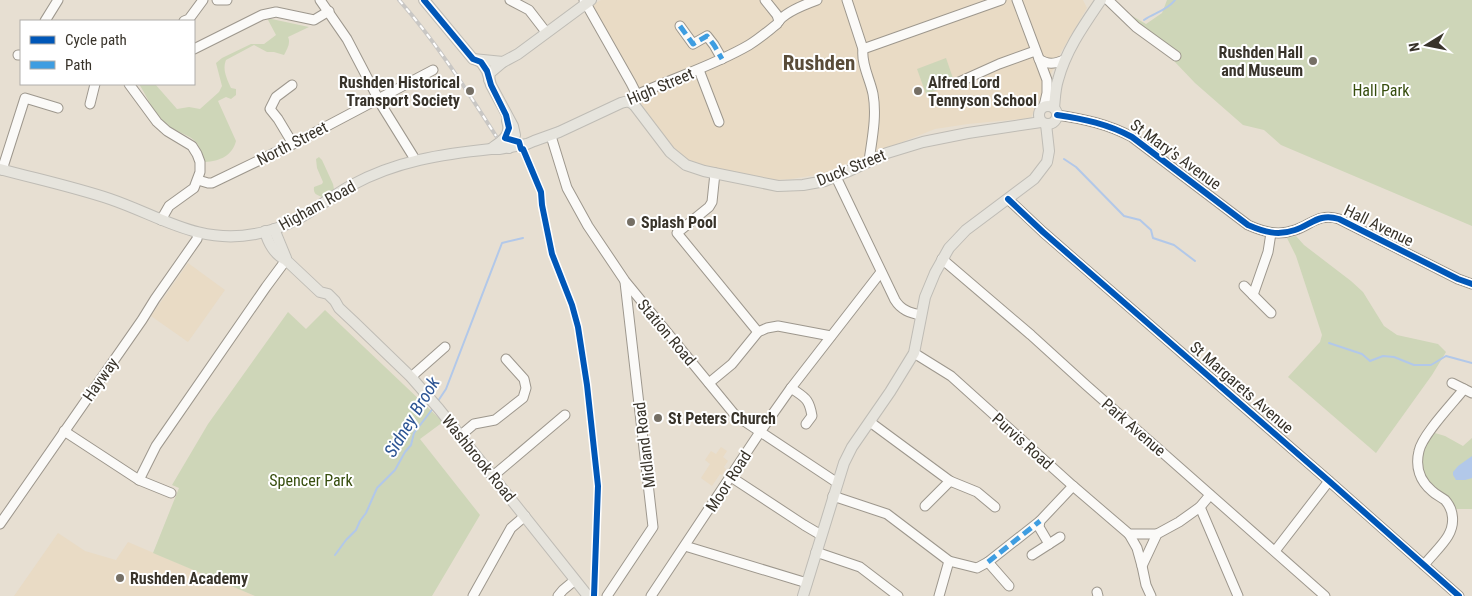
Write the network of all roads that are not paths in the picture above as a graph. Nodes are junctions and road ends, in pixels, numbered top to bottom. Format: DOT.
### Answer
graph roads {
  1 [pos="58,0"];
  2 [pos="203,0"];
  3 [pos="217,0"];
  4 [pos="227,0"];
  5 [pos="320,0"];
  6 [pos="424,0"];
  7 [pos="510,0"];
  8 [pos="765,0"];
  9 [pos="817,0"];
  10 [pos="847,0"];
  11 [pos="1001,0"];
  12 [pos="1017,0"];
  13 [pos="1101,0"];
  14 [pos="1108,0"];
  15 [pos="587,1"];
  16 [pos="329,11"];
  17 [pos="46,20"];
  18 [pos="186,20"];
  19 [pos="778,21"];
  20 [pos="680,26"];
  21 [pos="546,32"];
  22 [pos="195,48"];
  23 [pos="863,49"];
  24 [pos="1037,55"];
  25 [pos="1176,56"];
  26 [pos="474,59"];
  27 [pos="722,59"];
  28 [pos="1064,60"];
  29 [pos="503,62"];
  30 [pos="433,70"];
  31 [pos="699,70"];
  32 [pos="488,80"];
  33 [pos="959,82"];
  34 [pos="95,85"];
  35 [pos="130,85"];
  36 [pos="292,85"];
  37 [pos="379,99"];
  38 [pos="632,99"];
  39 [pos="90,104"];
  40 [pos="58,108"];
  41 [pos="1052,110"];
  42 [pos="719,122"];
  43 [pos="1044,123"];
  44 [pos="512,132"];
  45 [pos="551,136"];
  46 [pos="534,140"];
  47 [pos="292,144"];
  48 [pos="509,148"];
  49 [pos="491,149"];
  50 [pos="414,160"];
  51 [pos="869,161"];
  52 [pos="1,169"];
  53 [pos="715,173"];
  54 [pos="836,177"];
  55 [pos="198,180"];
  56 [pos="1008,199"];
  57 [pos="161,220"];
  58 [pos="269,230"];
  59 [pos="198,233"];
  60 [pos="1271,233"];
  61 [pos="942,259"];
  62 [pos="286,260"];
  63 [pos="881,272"];
  64 [pos="625,281"];
  65 [pos="1472,284"];
  66 [pos="1244,286"];
  67 [pos="1253,295"];
  68 [pos="1270,313"];
  69 [pos="921,315"];
  70 [pos="758,332"];
  71 [pos="832,336"];
  72 [pos="445,347"];
  73 [pos="914,353"];
  74 [pos="506,359"];
  75 [pos="411,378"];
  76 [pos="709,383"];
  77 [pos="1452,383"];
  78 [pos="791,388"];
  79 [pos="1468,391"];
  80 [pos="565,415"];
  81 [pos="870,422"];
  82 [pos="806,424"];
  83 [pos="64,431"];
  84 [pos="760,432"];
  85 [pos="461,435"];
  86 [pos="493,476"];
  87 [pos="731,477"];
  88 [pos="139,480"];
  89 [pos="950,481"];
  90 [pos="1329,481"];
  91 [pos="838,482"];
  92 [pos="1073,486"];
  93 [pos="171,493"];
  94 [pos="1210,495"];
  95 [pos="833,496"];
  96 [pos="925,506"];
  97 [pos="1200,506"];
  98 [pos="995,507"];
  99 [pos="525,516"];
  100 [pos="1040,521"];
  101 [pos="0,524"];
  102 [pos="1129,534"];
  103 [pos="1156,534"];
  104 [pos="821,535"];
  105 [pos="1060,537"];
  106 [pos="1049,544"];
  107 [pos="685,546"];
  108 [pos="1275,550"];
  109 [pos="816,552"];
  110 [pos="1032,555"];
  111 [pos="949,561"];
  112 [pos="988,562"];
  113 [pos="1424,565"];
  114 [pos="1142,566"];
  115 [pos="576,580"];
  116 [pos="806,583"];
  117 [pos="1009,586"];
  118 [pos="654,595"];
  119 [pos="473,596"];
  120 [pos="558,596"];
  121 [pos="588,596"];
  122 [pos="608,596"];
  123 [pos="802,596"];
  124 [pos="898,596"];
  125 [pos="939,596"];
  126 [pos="1151,596"];
  127 [pos="1238,596"];
  128 [pos="1325,596"];
  129 [pos="1459,596"];
  1 -- 17 [label="street"];
  2 -- 18 [label="street"];
  3 -- 4 [label="street"];
  5 -- 16 [label="street"];
  6 -- 26 [label="main road"];
  7 -- 21 [label="street"];
  8 -- 19 [label="street"];
  9 -- 19 [label="street, High Street"];
  10 -- 23 [label="street"];
  11 -- 23 [label="street"];
  12 -- 24 [label="street"];
  13 -- 28 [label="main road"];
  14 -- 25 [label="street"];
  15 -- 21 [label="main road"];
  15 -- 38 [label="street"];
  16 -- 22 [label="street"];
  16 -- 37 [label="street"];
  19 -- 27 [label="street, High Street"];
  20 -- 27 [label="street"];
  21 -- 29 [label="main road"];
  23 -- 51 [label="street"];
  24 -- 28 [label="street"];
  24 -- 33 [label="street"];
  24 -- 41 [label="street"];
  26 -- 29 [label="main road"];
  26 -- 32 [label="main road"];
  27 -- 31 [label="street, High Street"];
  28 -- 41 [label="main road"];
  29 -- 32 [label="main road"];
  30 -- 37 [label="street, North Street"];
  31 -- 38 [label="street, High Street"];
  31 -- 42 [label="street"];
  32 -- 44 [label="main road"];
  34 -- 39 [label="street"];
  35 -- 55 [label="street"];
  36 -- 47 [label="street"];
  37 -- 47 [label="street, North Street"];
  37 -- 50 [label="street"];
  38 -- 45 [label="main road, High Street"];
  38 -- 53 [label="main road, Duck Street"];
  40 -- 52 [label="street"];
  41 -- 43 [label="main road"];
  41 -- 43 [label="main road"];
  41 -- 60 [label="street, St Mary's Avenue"];
  43 -- 51 [label="main road, Duck Street"];
  43 -- 56 [label="main road"];
  44 -- 46 [label="main road"];
  44 -- 48 [label="main road"];
  44 -- 49 [label="main road"];
  45 -- 46 [label="main road, High Street"];
  45 -- 64 [label="street, Station Road"];
  46 -- 48 [label="main road, High Street"];
  47 -- 55 [label="street, North Street"];
  48 -- 49 [label="main road, High Street"];
  49 -- 50 [label="main road, Higham Road"];
  50 -- 58 [label="main road, Higham Road"];
  51 -- 54 [label="main road, Duck Street"];
  52 -- 57 [label="main road, Higham Road"];
  53 -- 54 [label="main road, Duck Street"];
  53 -- 70 [label="street"];
  54 -- 63 [label="street"];
  55 -- 57 [label="street"];
  56 -- 61 [label="main road"];
  56 -- 90 [label="street, St Margarets Avenue"];
  57 -- 59 [label="main road, Higham Road"];
  58 -- 59 [label="main road, Higham Road"];
  58 -- 62 [label="main road, Washbrook Road"];
  59 -- 83 [label="street, Hayway"];
  60 -- 65 [label="street, Hall Avenue"];
  60 -- 67 [label="street"];
  61 -- 69 [label="main road"];
  61 -- 94 [label="street, Park Avenue"];
  62 -- 75 [label="main road, Washbrook Road"];
  62 -- 88 [label="street"];
  63 -- 69 [label="street"];
  63 -- 71 [label="street, Moor Road"];
  64 -- 76 [label="street, Station Road"];
  64 -- 122 [label="street, Midland Road"];
  66 -- 67 [label="street"];
  67 -- 68 [label="street"];
  69 -- 73 [label="main road"];
  70 -- 71 [label="street"];
  70 -- 76 [label="street"];
  71 -- 78 [label="street, Moor Road"];
  72 -- 75 [label="street"];
  73 -- 81 [label="main road"];
  73 -- 92 [label="street, Purvis Road"];
  74 -- 85 [label="street"];
  75 -- 85 [label="main road, Washbrook Road"];
  76 -- 84 [label="street, Station Road"];
  77 -- 79 [label="street"];
  78 -- 82 [label="street"];
  78 -- 84 [label="street, Moor Road"];
  79 -- 113 [label="street"];
  80 -- 86 [label="street"];
  81 -- 89 [label="street"];
  81 -- 91 [label="main road"];
  83 -- 88 [label="street"];
  83 -- 101 [label="street, Hayway"];
  84 -- 87 [label="street, Moor Road"];
  84 -- 91 [label="street, Station Road"];
  85 -- 86 [label="main road, Washbrook Road"];
  86 -- 99 [label="main road, Washbrook Road"];
  87 -- 104 [label="street"];
  87 -- 107 [label="street, Moor Road"];
  88 -- 93 [label="street"];
  89 -- 96 [label="street"];
  89 -- 98 [label="street"];
  90 -- 108 [label="street"];
  90 -- 113 [label="street, St Margarets Avenue"];
  91 -- 95 [label="main road"];
  92 -- 100 [label="street"];
  92 -- 102 [label="street, Purvis Road"];
  94 -- 97 [label="street"];
  94 -- 108 [label="street, Park Avenue"];
  95 -- 104 [label="main road"];
  95 -- 111 [label="street"];
  97 -- 103 [label="street"];
  97 -- 127 [label="street"];
  99 -- 115 [label="main road, Washbrook Road"];
  99 -- 119 [label="street"];
  100 -- 106 [label="street"];
  100 -- 112 [label="street"];
  102 -- 103 [label="street"];
  102 -- 114 [label="street, Purvis Road"];
  103 -- 114 [label="street"];
  104 -- 109 [label="main road"];
  105 -- 106 [label="street"];
  106 -- 110 [label="street"];
  107 -- 116 [label="street"];
  107 -- 118 [label="street, Moor Road"];
  108 -- 128 [label="street, Park Avenue"];
  109 -- 116 [label="main road"];
  109 -- 124 [label="street"];
  111 -- 112 [label="street"];
  111 -- 125 [label="street"];
  112 -- 117 [label="street"];
  113 -- 129 [label="street, St Margarets Avenue"];
  114 -- 126 [label="street, Purvis Road"];
  115 -- 120 [label="street"];
  115 -- 121 [label="main road, Washbrook Road"];
  116 -- 123 [label="main road"];
}
